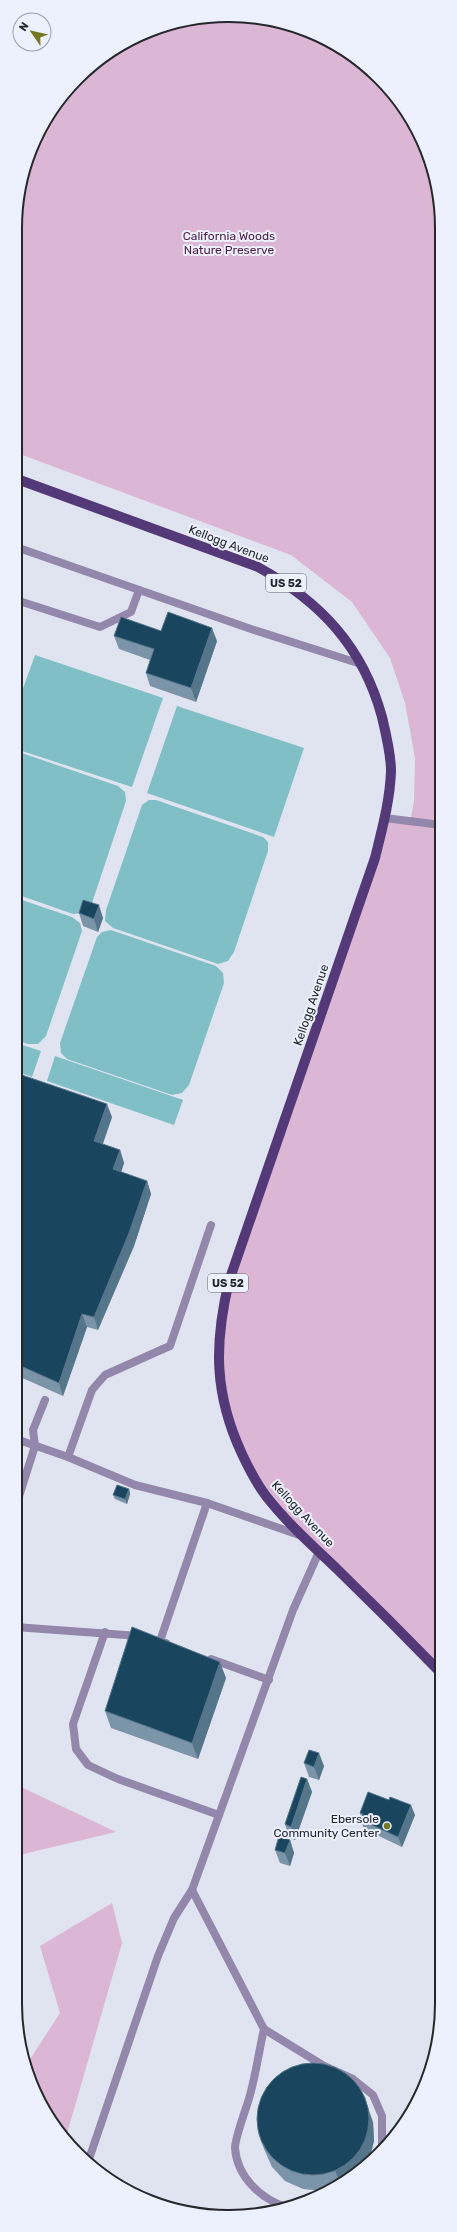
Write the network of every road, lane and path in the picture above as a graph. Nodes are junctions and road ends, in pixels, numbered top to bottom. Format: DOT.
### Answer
graph roads {
  1 [pos="22,481"];
  2 [pos="22,549"];
  3 [pos="139,590"];
  4 [pos="22,602"];
  5 [pos="361,664"];
  6 [pos="385,818"];
  7 [pos="435,824"];
  8 [pos="211,1225"];
  9 [pos="45,1400"];
  10 [pos="22,1441"];
  11 [pos="35,1446"];
  12 [pos="68,1457"];
  13 [pos="22,1489"];
  14 [pos="207,1503"];
  15 [pos="303,1536"];
  16 [pos="319,1552"];
  17 [pos="22,1627"];
  18 [pos="105,1632"];
  19 [pos="153,1639"];
  20 [pos="174,1646"];
  21 [pos="203,1656"];
  22 [pos="435,1667"];
  23 [pos="269,1680"];
  24 [pos="219,1815"];
  25 [pos="192,1890"];
  26 [pos="264,2029"];
  27 [pos="382,2142"];
  28 [pos="90,2157"];
  29 [pos="277,2204"];
  1 -- 5 [label="main road, Kellogg Avenue / US 52"];
  2 -- 3 [label="street"];
  3 -- 4 [label="street"];
  3 -- 5 [label="street"];
  5 -- 6 [label="main road, Kellogg Avenue / US 52"];
  6 -- 7 [label="street"];
  6 -- 15 [label="main road, Kellogg Avenue / US 52"];
  8 -- 12 [label="street"];
  9 -- 11 [label="street"];
  10 -- 11 [label="street"];
  11 -- 12 [label="street"];
  11 -- 13 [label="street"];
  12 -- 14 [label="street"];
  14 -- 15 [label="street"];
  14 -- 19 [label="street"];
  15 -- 16 [label="main road, Kellogg Avenue / US 52"];
  16 -- 22 [label="main road, Kellogg Avenue / US 52"];
  16 -- 23 [label="street"];
  17 -- 18 [label="street"];
  18 -- 19 [label="street"];
  18 -- 24 [label="street"];
  19 -- 20 [label="street"];
  21 -- 23 [label="street"];
  23 -- 24 [label="street"];
  24 -- 25 [label="street"];
  25 -- 26 [label="street"];
  25 -- 28 [label="street"];
  26 -- 27 [label="street"];
  26 -- 29 [label="street"];
}
